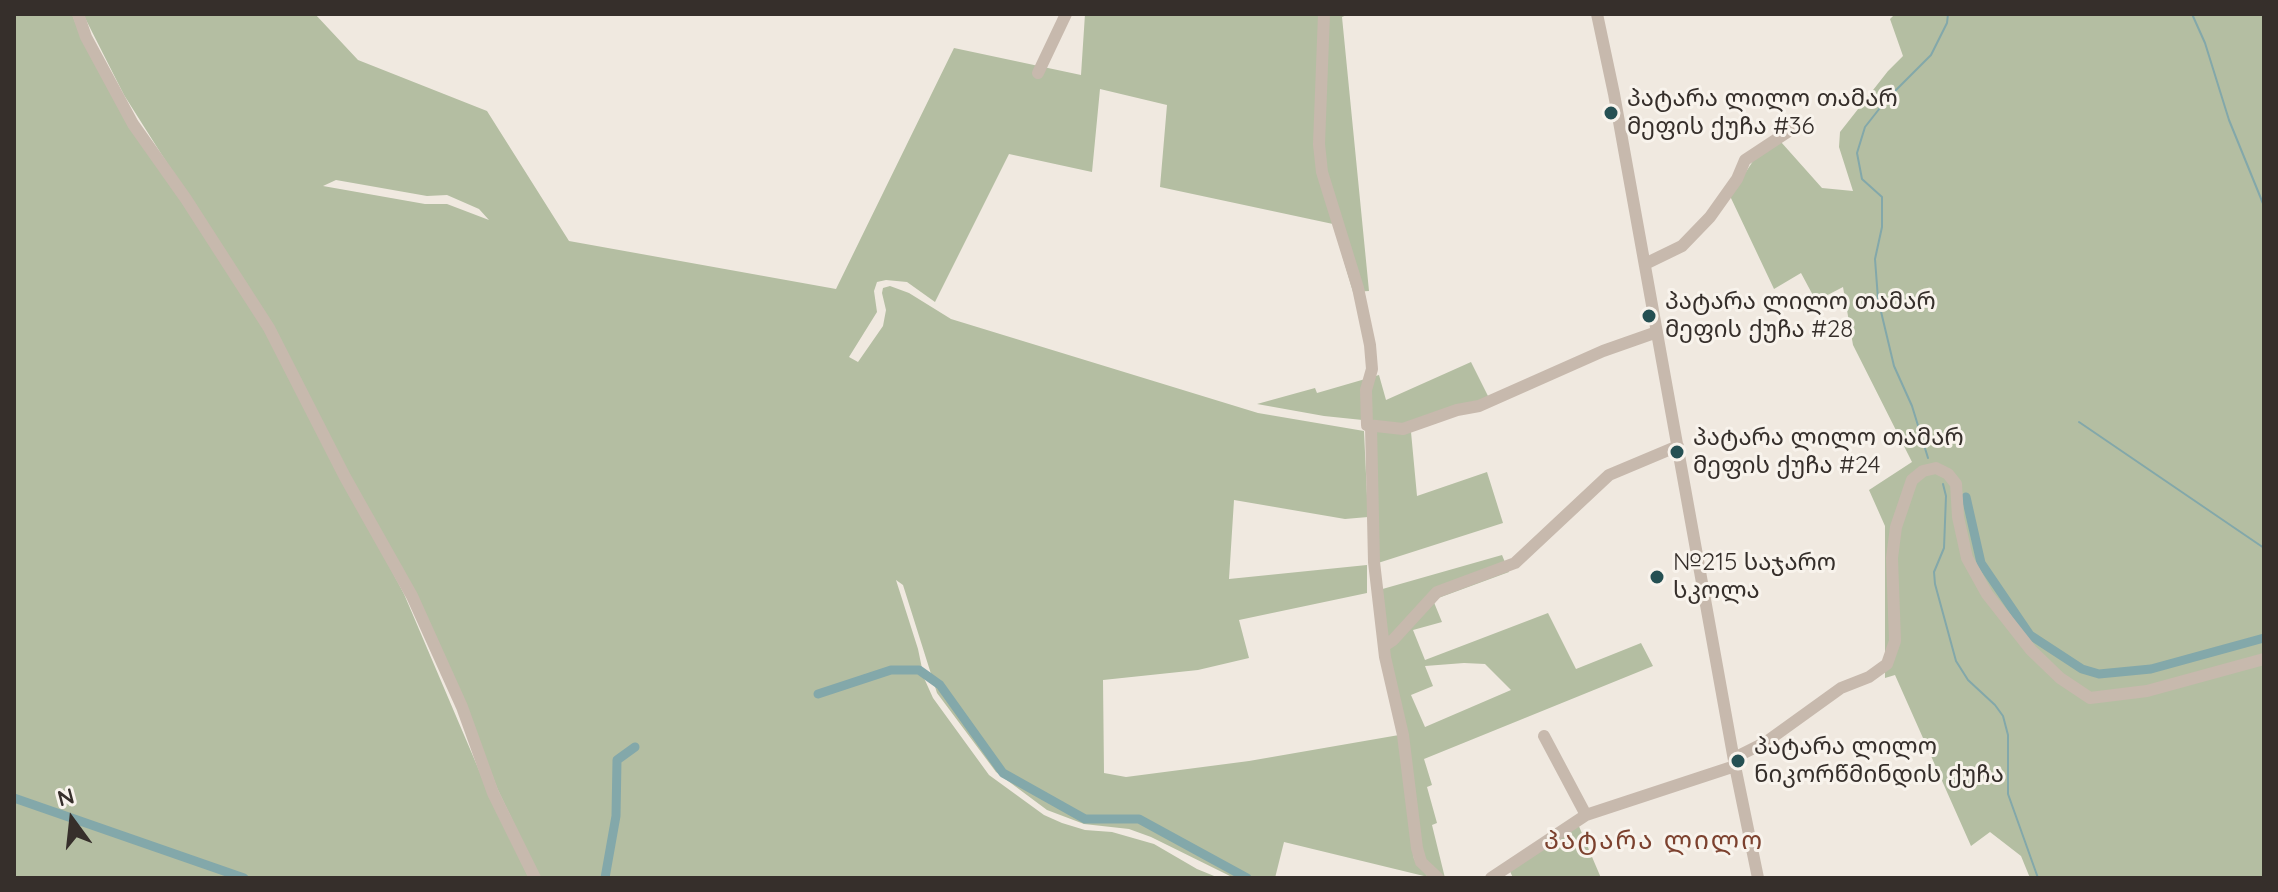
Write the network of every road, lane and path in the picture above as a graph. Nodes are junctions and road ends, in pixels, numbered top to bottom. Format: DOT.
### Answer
graph roads {
  1 [pos="78,14"];
  2 [pos="1066,14"];
  3 [pos="1324,14"];
  4 [pos="1597,14"];
  5 [pos="1038,73"];
  6 [pos="1789,131"];
  7 [pos="1645,264"];
  8 [pos="1657,332"];
  9 [pos="1369,426"];
  10 [pos="1678,446"];
  11 [pos="1384,646"];
  12 [pos="2264,659"];
  13 [pos="1544,736"];
  14 [pos="1734,762"];
  15 [pos="1586,815"];
  16 [pos="535,878"];
  17 [pos="1438,878"];
  18 [pos="1491,878"];
  19 [pos="1758,878"];
  1 -- 16 [label="street"];
  2 -- 5 [label="street"];
  3 -- 9 [label="street"];
  4 -- 7 [label="street"];
  6 -- 7 [label="street"];
  7 -- 8 [label="street"];
  8 -- 9 [label="street"];
  8 -- 10 [label="street"];
  9 -- 11 [label="street"];
  10 -- 11 [label="street"];
  10 -- 14 [label="street"];
  11 -- 17 [label="street"];
  12 -- 14 [label="street"];
  13 -- 15 [label="street"];
  14 -- 15 [label="street"];
  14 -- 19 [label="street"];
  15 -- 18 [label="street"];
}
